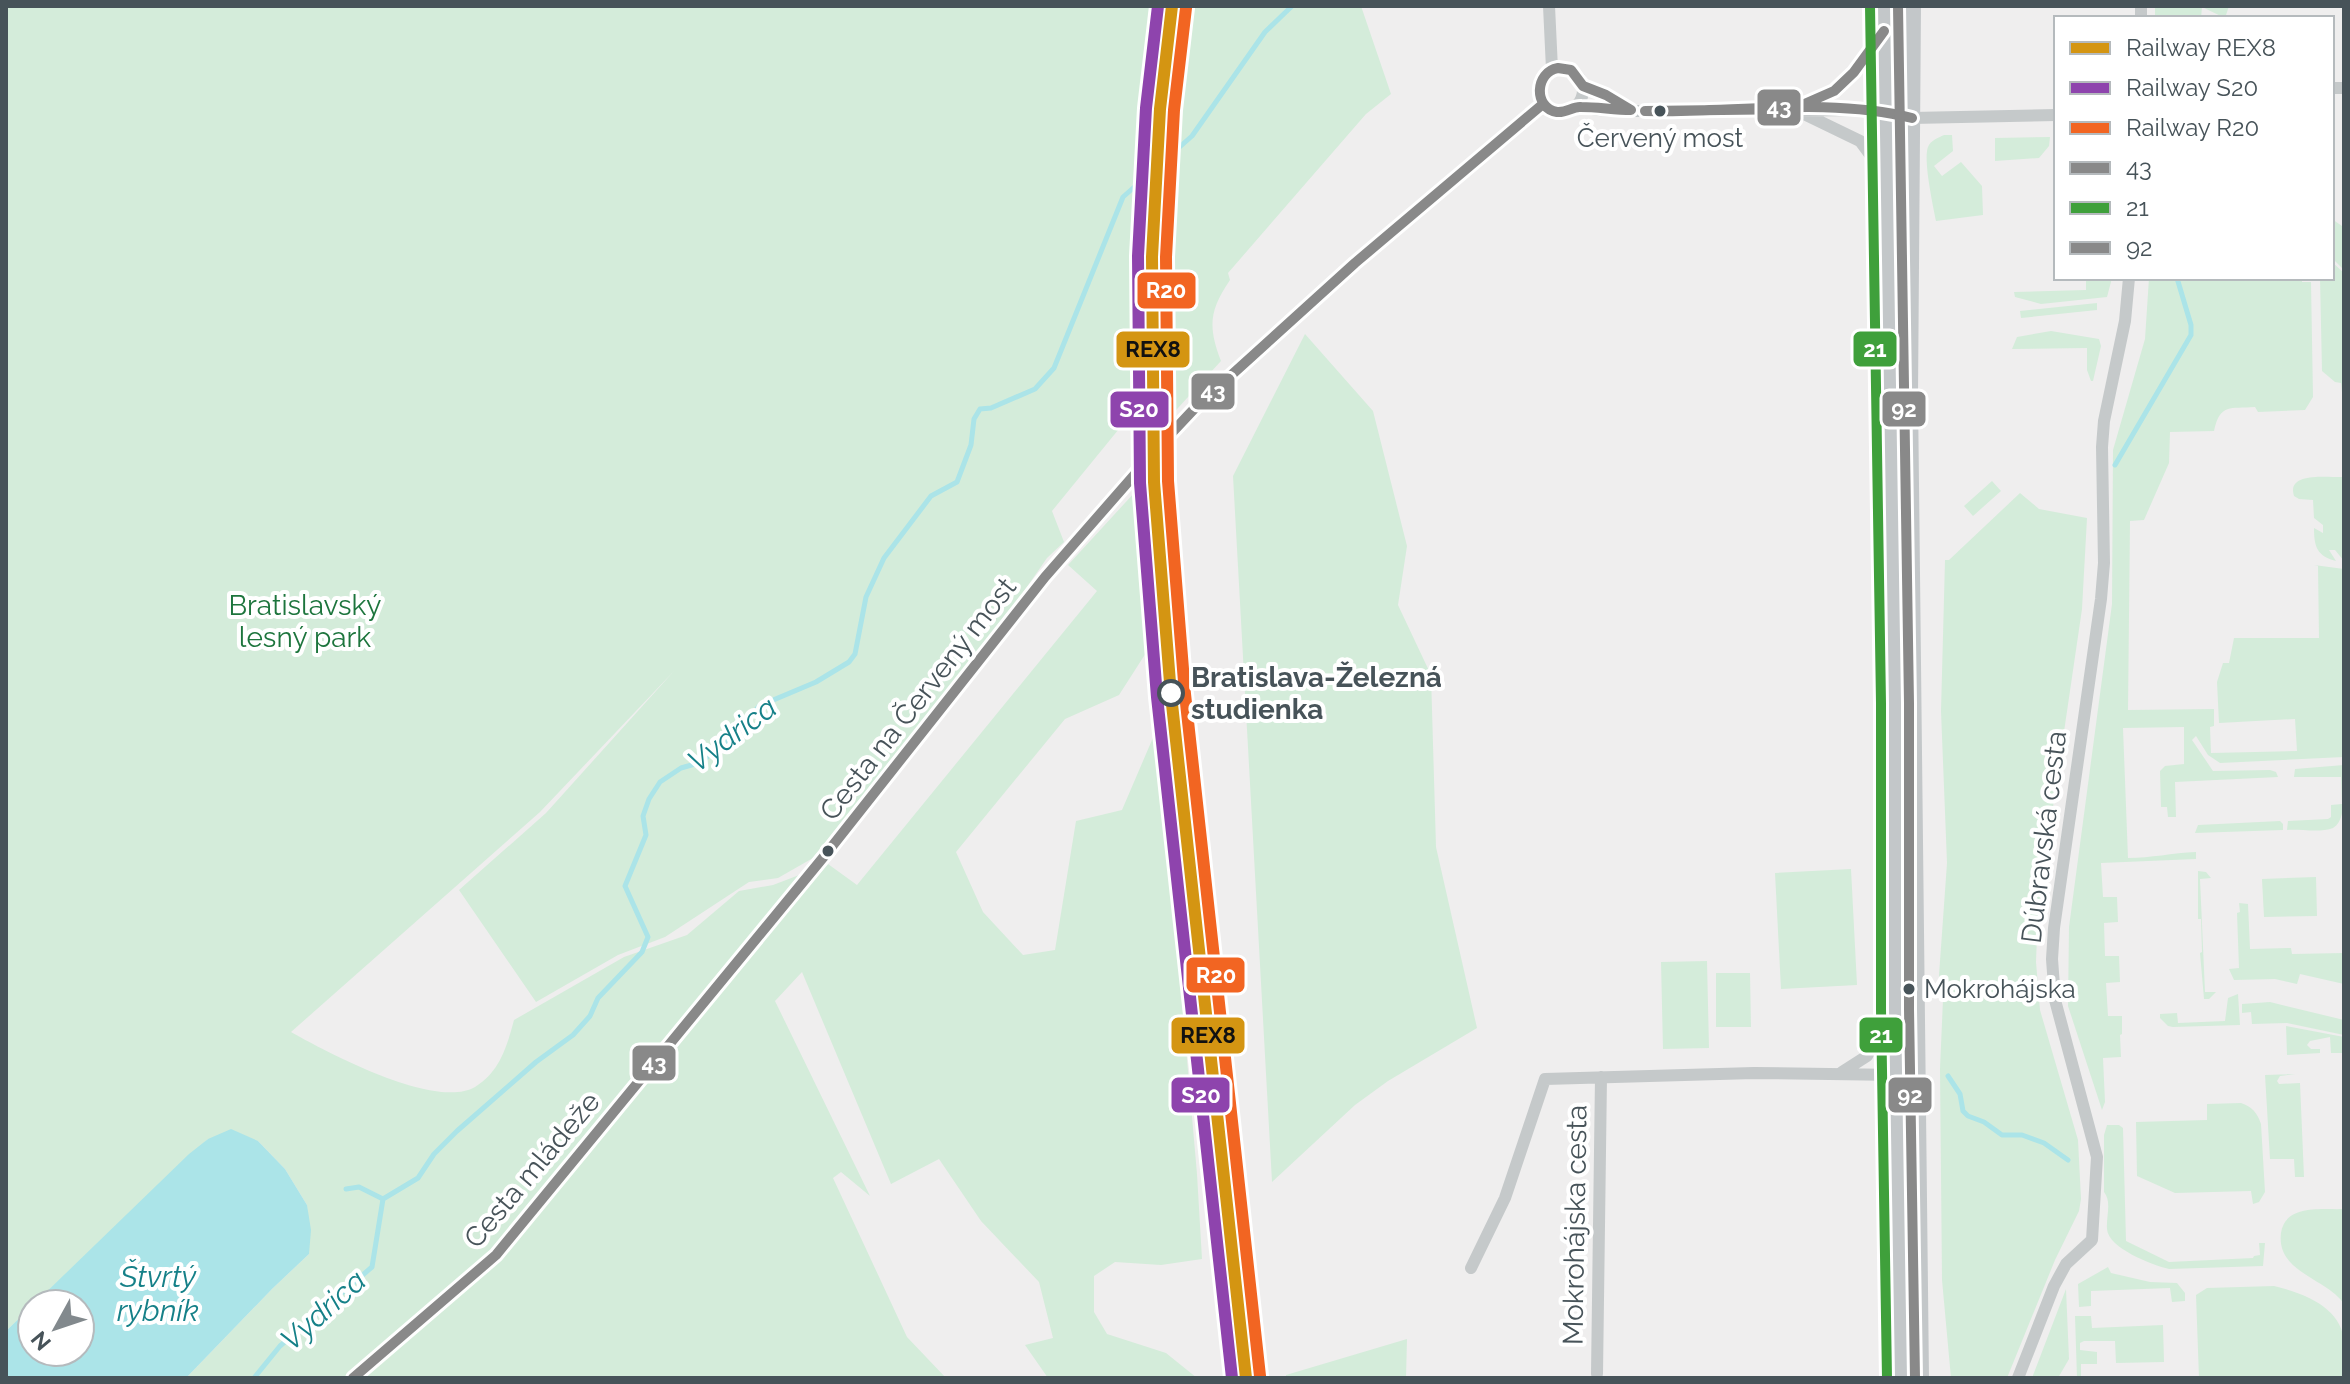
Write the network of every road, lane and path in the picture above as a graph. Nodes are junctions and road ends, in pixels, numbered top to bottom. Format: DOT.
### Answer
graph roads {
  1 [pos="1549,6"];
  2 [pos="1884,6"];
  3 [pos="1911,6"];
  4 [pos="1884,31"];
  5 [pos="1552,69"];
  6 [pos="1583,86"];
  7 [pos="1543,104"];
  8 [pos="1577,106"];
  9 [pos="1793,109"];
  10 [pos="1885,110"];
  11 [pos="1632,111"];
  12 [pos="2054,115"];
  13 [pos="1912,118"];
  14 [pos="1885,175"];
  15 [pos="2129,280"];
  16 [pos="819,863"];
  17 [pos="1895,1009"];
  18 [pos="1917,1064"];
  19 [pos="1839,1073"];
  20 [pos="1898,1075"];
  21 [pos="1601,1077"];
  22 [pos="1471,1268"];
  23 [pos="1597,1374"];
  24 [pos="353,1378"];
  25 [pos="1901,1378"];
  26 [pos="1919,1378"];
  27 [pos="2018,1378"];
  1 -- 5 [label="street"];
  2 -- 4 [label="main road"];
  3 -- 13 [label="main road"];
  4 -- 9 [label="street"];
  4 -- 10 [label="main road"];
  5 -- 6 [label="street"];
  5 -- 7 [label="street"];
  6 -- 8 [label="street"];
  6 -- 11 [label="street"];
  7 -- 8 [label="street"];
  7 -- 16 [label="street, Cesta na Červený most"];
  8 -- 11 [label="street"];
  9 -- 10 [label="street"];
  9 -- 11 [label="street"];
  9 -- 14 [label="street"];
  10 -- 13 [label="main road"];
  10 -- 14 [label="main road"];
  12 -- 13 [label="street"];
  13 -- 18 [label="main road"];
  14 -- 17 [label="main road"];
  15 -- 27 [label="street, Dúbravská cesta"];
  16 -- 24 [label="street, Cesta mládeže"];
  17 -- 19 [label="street"];
  17 -- 20 [label="main road"];
  18 -- 20 [label="main road"];
  18 -- 26 [label="main road"];
  19 -- 20 [label="street, Mokrohájska cesta"];
  19 -- 21 [label="street, Mokrohájska cesta"];
  20 -- 25 [label="main road"];
  21 -- 22 [label="street, Mokrohájska cesta"];
  21 -- 23 [label="street, Mokrohájska cesta"];
}
